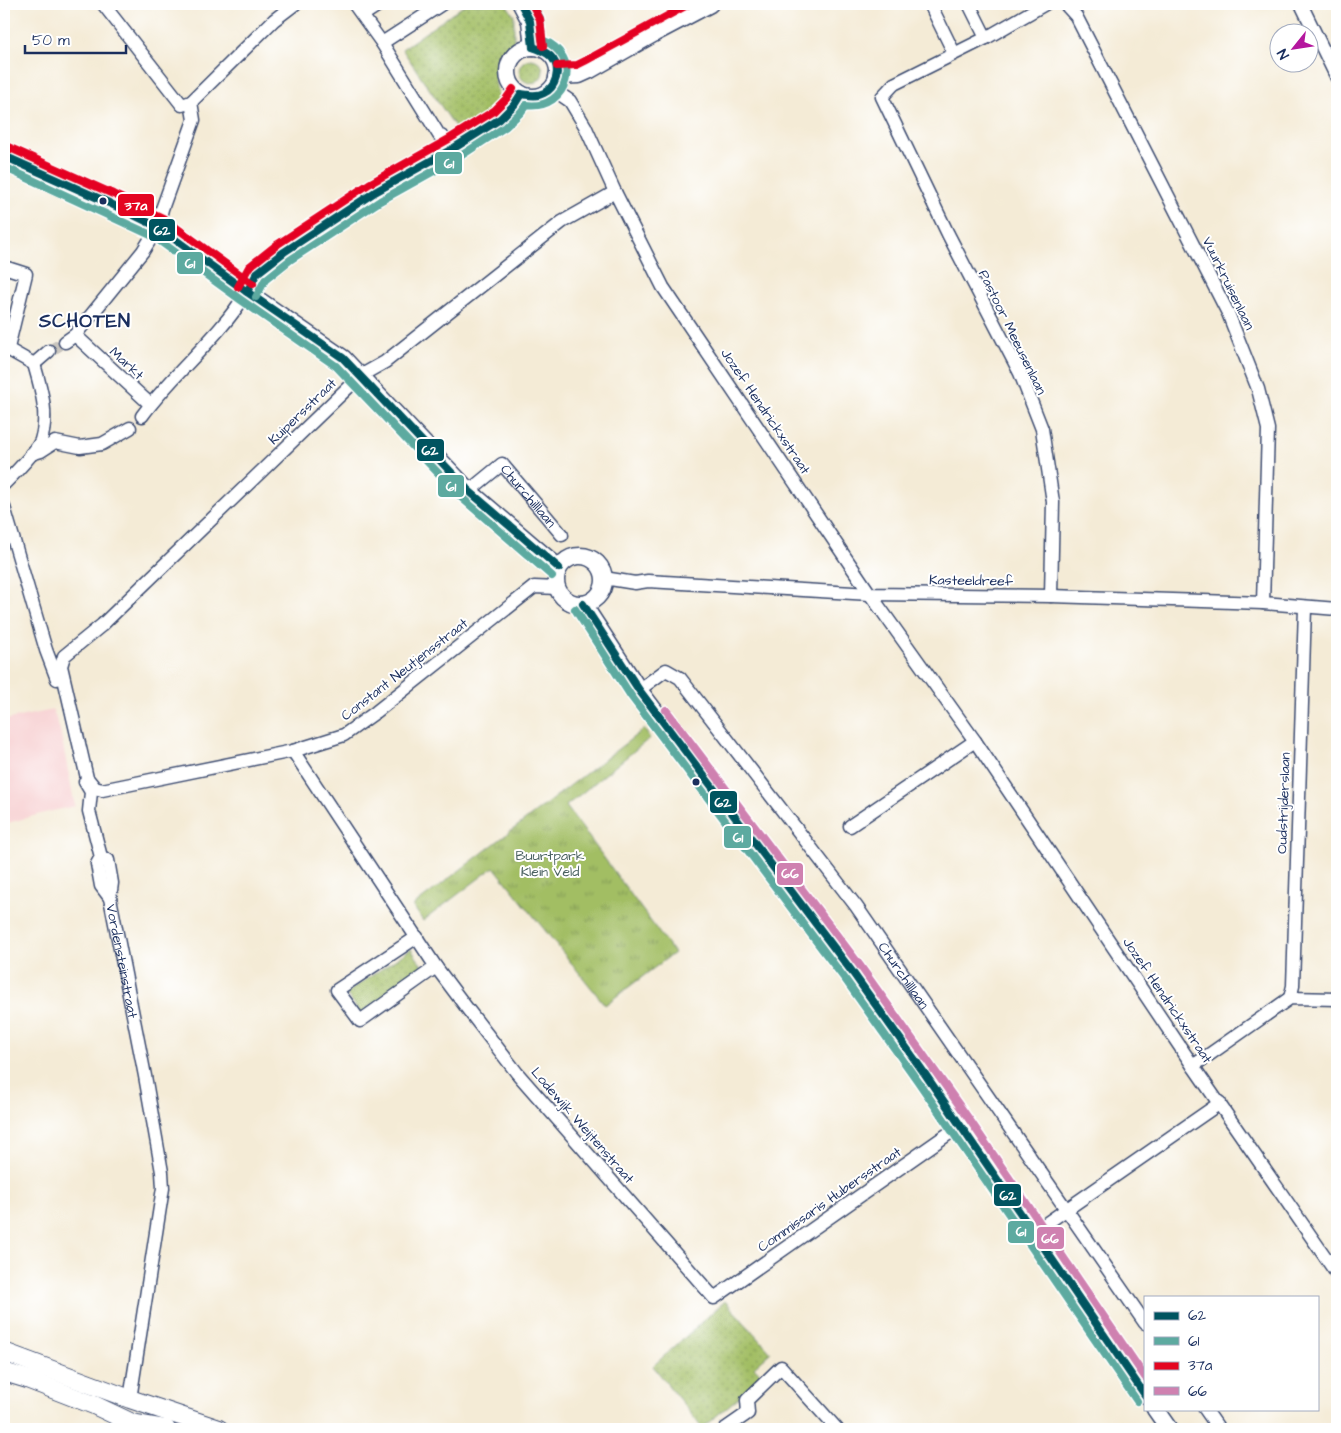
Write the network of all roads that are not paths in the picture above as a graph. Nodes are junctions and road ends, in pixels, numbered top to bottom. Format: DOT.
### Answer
graph roads {
  1 [pos="103,4"];
  2 [pos="295,4"];
  3 [pos="354,4"];
  4 [pos="380,4"];
  5 [pos="442,4"];
  6 [pos="521,4"];
  7 [pos="710,4"];
  8 [pos="930,4"];
  9 [pos="969,4"];
  10 [pos="1045,4"];
  11 [pos="1065,4"];
  12 [pos="1301,4"];
  13 [pos="363,15"];
  14 [pos="986,38"];
  15 [pos="382,43"];
  16 [pos="533,47"];
  17 [pos="954,53"];
  18 [pos="1337,78"];
  19 [pos="554,82"];
  20 [pos="521,94"];
  21 [pos="191,102"];
  22 [pos="454,148"];
  23 [pos="4,156"];
  24 [pos="615,192"];
  25 [pos="158,226"];
  26 [pos="4,267"];
  27 [pos="247,292"];
  28 [pos="6,347"];
  29 [pos="49,351"];
  30 [pos="34,364"];
  31 [pos="360,376"];
  32 [pos="150,404"];
  33 [pos="142,416"];
  34 [pos="130,428"];
  35 [pos="31,454"];
  36 [pos="4,484"];
  37 [pos="469,490"];
  38 [pos="4,507"];
  39 [pos="562,535"];
  40 [pos="559,568"];
  41 [pos="604,578"];
  42 [pos="557,588"];
  43 [pos="870,594"];
  44 [pos="1051,596"];
  45 [pos="1263,603"];
  46 [pos="584,604"];
  47 [pos="1305,608"];
  48 [pos="1337,609"];
  49 [pos="639,690"];
  50 [pos="975,741"];
  51 [pos="293,751"];
  52 [pos="88,778"];
  53 [pos="850,826"];
  54 [pos="417,937"];
  55 [pos="436,967"];
  56 [pos="1290,998"];
  57 [pos="1337,998"];
  58 [pos="1193,1066"];
  59 [pos="1220,1104"];
  60 [pos="961,1125"];
  61 [pos="1065,1210"];
  62 [pos="1034,1232"];
  63 [pos="1337,1274"];
  64 [pos="714,1298"];
  65 [pos="1144,1322"];
  66 [pos="4,1352"];
  67 [pos="4,1372"];
  68 [pos="1144,1394"];
  69 [pos="130,1400"];
  70 [pos="1155,1410"];
  71 [pos="1206,1410"];
  72 [pos="131,1426"];
  73 [pos="166,1429"];
  74 [pos="219,1429"];
  75 [pos="726,1429"];
  76 [pos="837,1429"];
  77 [pos="1169,1429"];
  78 [pos="1219,1429"];
  1 -- 21 [label="street"];
  2 -- 21 [label="street"];
  3 -- 13 [label="street"];
  4 -- 13 [label="street"];
  5 -- 15 [label="street"];
  6 -- 16 [label="street"];
  7 -- 19 [label="street"];
  8 -- 17 [label="street"];
  9 -- 14 [label="street"];
  10 -- 14 [label="street"];
  11 -- 45 [label="street, Vuurkruisenlaan"];
  12 -- 18 [label="street"];
  13 -- 15 [label="street"];
  14 -- 17 [label="street"];
  15 -- 22 [label="street"];
  16 -- 19 [label="street"];
  16 -- 20 [label="street"];
  17 -- 44 [label="street, Pastoor Meeusenlaan"];
  19 -- 20 [label="street"];
  19 -- 24 [label="street, Jozef Hendrickxstraat"];
  20 -- 22 [label="street"];
  21 -- 25 [label="street, Markt"];
  22 -- 27 [label="street"];
  23 -- 25 [label="street, Churchilllaan"];
  24 -- 31 [label="street, Kuipersstraat"];
  24 -- 43 [label="street, Jozef Hendrickxstraat"];
  25 -- 27 [label="street, Churchilllaan"];
  25 -- 32 [label="street, Markt"];
  26 -- 28 [label="street"];
  27 -- 31 [label="street, Churchilllaan"];
  27 -- 32 [label="street"];
  28 -- 30 [label="street"];
  29 -- 30 [label="street"];
  30 -- 35 [label="street"];
  31 -- 37 [label="street, Churchilllaan"];
  31 -- 52 [label="street, Kuipersstraat"];
  32 -- 33 [label="street"];
  34 -- 35 [label="street"];
  35 -- 36 [label="street"];
  37 -- 39 [label="street, Churchilllaan"];
  37 -- 40 [label="street, Churchilllaan"];
  38 -- 69 [label="street, Vordensteinstraat"];
  40 -- 41 [label="street"];
  40 -- 42 [label="street"];
  41 -- 43 [label="street, Kasteeldreef"];
  41 -- 46 [label="street"];
  42 -- 46 [label="street"];
  42 -- 51 [label="street, Constant Neutjensstraat"];
  43 -- 44 [label="street, Kasteeldreef"];
  43 -- 50 [label="street, Jozef Hendrickxstraat"];
  44 -- 45 [label="street, Kasteeldreef"];
  45 -- 47 [label="street, Kasteeldreef"];
  46 -- 49 [label="street"];
  47 -- 48 [label="street, Kasteeldreef"];
  47 -- 56 [label="street, Oudstrijderslaan"];
  49 -- 60 [label="street"];
  49 -- 61 [label="street, Churchilllaan"];
  50 -- 53 [label="street"];
  50 -- 58 [label="street, Jozef Hendrickxstraat"];
  51 -- 52 [label="street, Constant Neutjensstraat"];
  51 -- 54 [label="street, Lodewijk Weijtenstraat"];
  54 -- 55 [label="street, Lodewijk Weijtenstraat"];
  54 -- 55 [label="street"];
  55 -- 64 [label="street, Lodewijk Weijtenstraat"];
  56 -- 57 [label="street"];
  56 -- 58 [label="street"];
  58 -- 59 [label="street, Jozef Hendrickxstraat"];
  59 -- 61 [label="street"];
  59 -- 63 [label="street, Jozef Hendrickxstraat"];
  60 -- 62 [label="street"];
  60 -- 64 [label="street, Commissaris Hubersstraat"];
  61 -- 62 [label="street"];
  61 -- 65 [label="street, Churchilllaan"];
  62 -- 68 [label="street"];
  66 -- 69 [label="main road"];
  67 -- 72 [label="main road"];
  69 -- 72 [label="street, Vordensteinstraat"];
  69 -- 74 [label="main road"];
  70 -- 77 [label="street"];
  71 -- 78 [label="street"];
  72 -- 73 [label="main road"];
  75 -- 76 [label="street"];
}
